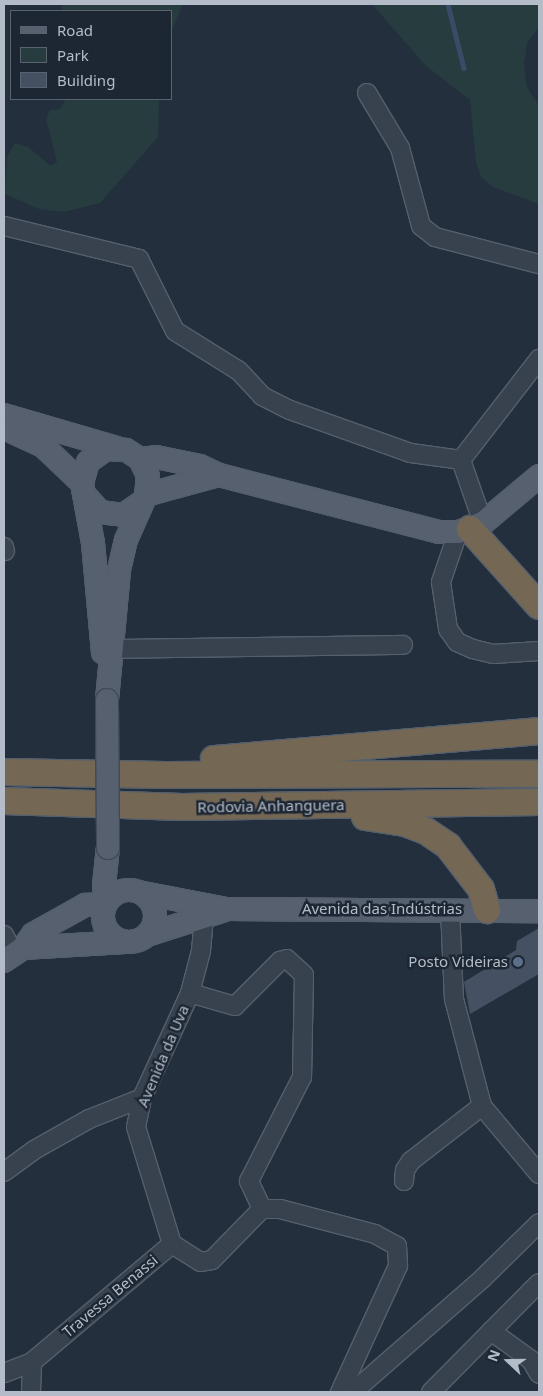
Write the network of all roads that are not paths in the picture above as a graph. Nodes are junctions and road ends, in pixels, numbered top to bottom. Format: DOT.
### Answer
graph roads {
  1 [pos="367,93"];
  2 [pos="4,226"];
  3 [pos="539,264"];
  4 [pos="539,359"];
  5 [pos="4,415"];
  6 [pos="4,428"];
  7 [pos="117,448"];
  8 [pos="140,459"];
  9 [pos="461,460"];
  10 [pos="219,475"];
  11 [pos="539,476"];
  12 [pos="83,489"];
  13 [pos="144,498"];
  14 [pos="470,528"];
  15 [pos="539,606"];
  16 [pos="403,645"];
  17 [pos="111,649"];
  18 [pos="539,651"];
  19 [pos="107,676"];
  20 [pos="539,731"];
  21 [pos="4,772"];
  22 [pos="539,774"];
  23 [pos="164,775"];
  24 [pos="4,801"];
  25 [pos="539,802"];
  26 [pos="182,807"];
  27 [pos="108,851"];
  28 [pos="135,892"];
  29 [pos="105,902"];
  30 [pos="226,909"];
  31 [pos="450,909"];
  32 [pos="487,910"];
  33 [pos="539,911"];
  34 [pos="204,917"];
  35 [pos="147,935"];
  36 [pos="125,942"];
  37 [pos="11,949"];
  38 [pos="190,993"];
  39 [pos="142,1098"];
  40 [pos="482,1106"];
  41 [pos="4,1172"];
  42 [pos="539,1174"];
  43 [pos="404,1180"];
  44 [pos="158,1194"];
  45 [pos="262,1209"];
  46 [pos="539,1223"];
  47 [pos="172,1244"];
  48 [pos="539,1283"];
  49 [pos="491,1331"];
  50 [pos="32,1362"];
  51 [pos="537,1363"];
  52 [pos="4,1374"];
  53 [pos="31,1392"];
  54 [pos="340,1392"];
  55 [pos="353,1392"];
  56 [pos="431,1392"];
  1 -- 3 [label="street"];
  2 -- 9 [label="street"];
  4 -- 9 [label="street"];
  5 -- 7 [label="main road"];
  6 -- 12 [label="main road"];
  7 -- 8 [label="main road"];
  7 -- 12 [label="main road"];
  8 -- 10 [label="main road"];
  8 -- 13 [label="main road"];
  9 -- 14 [label="street"];
  10 -- 13 [label="main road"];
  10 -- 14 [label="main road"];
  11 -- 14 [label="main road"];
  12 -- 13 [label="main road"];
  12 -- 19 [label="main road"];
  13 -- 17 [label="main road"];
  14 -- 15 [label="highway"];
  14 -- 18 [label="street"];
  16 -- 17 [label="street"];
  17 -- 19 [label="main road"];
  19 -- 27 [label="main road, bridge"];
  20 -- 23 [label="highway"];
  21 -- 23 [label="highway, Rodovia Anhanguera"];
  22 -- 23 [label="highway, Rodovia Anhanguera"];
  24 -- 26 [label="highway, Rodovia Anhanguera"];
  25 -- 26 [label="highway, Rodovia Anhanguera"];
  26 -- 32 [label="highway"];
  27 -- 28 [label="main road"];
  27 -- 29 [label="main road"];
  28 -- 29 [label="main road"];
  28 -- 30 [label="main road, Avenida das Indústrias"];
  28 -- 35 [label="main road"];
  29 -- 36 [label="main road"];
  29 -- 37 [label="main road"];
  30 -- 31 [label="main road, Avenida das Indústrias"];
  30 -- 34 [label="main road, Avenida das Indústrias"];
  31 -- 32 [label="main road, Avenida das Indústrias"];
  31 -- 40 [label="street"];
  32 -- 33 [label="main road, Avenida das Indústrias"];
  34 -- 35 [label="main road, Avenida das Indústrias"];
  34 -- 38 [label="street, Avenida da Uva"];
  35 -- 36 [label="main road"];
  36 -- 37 [label="main road"];
  38 -- 39 [label="street, Avenida da Uva"];
  38 -- 45 [label="street"];
  39 -- 41 [label="street"];
  39 -- 44 [label="street, Avenida da Uva"];
  40 -- 42 [label="street"];
  40 -- 43 [label="street"];
  44 -- 47 [label="street, Travessa Benassi"];
  45 -- 47 [label="street"];
  45 -- 54 [label="street"];
  46 -- 55 [label="street"];
  47 -- 50 [label="street, Travessa Benassi"];
  48 -- 49 [label="street"];
  49 -- 51 [label="street"];
  49 -- 56 [label="street"];
  50 -- 52 [label="street, Travessa Benassi"];
  50 -- 53 [label="street"];
}
